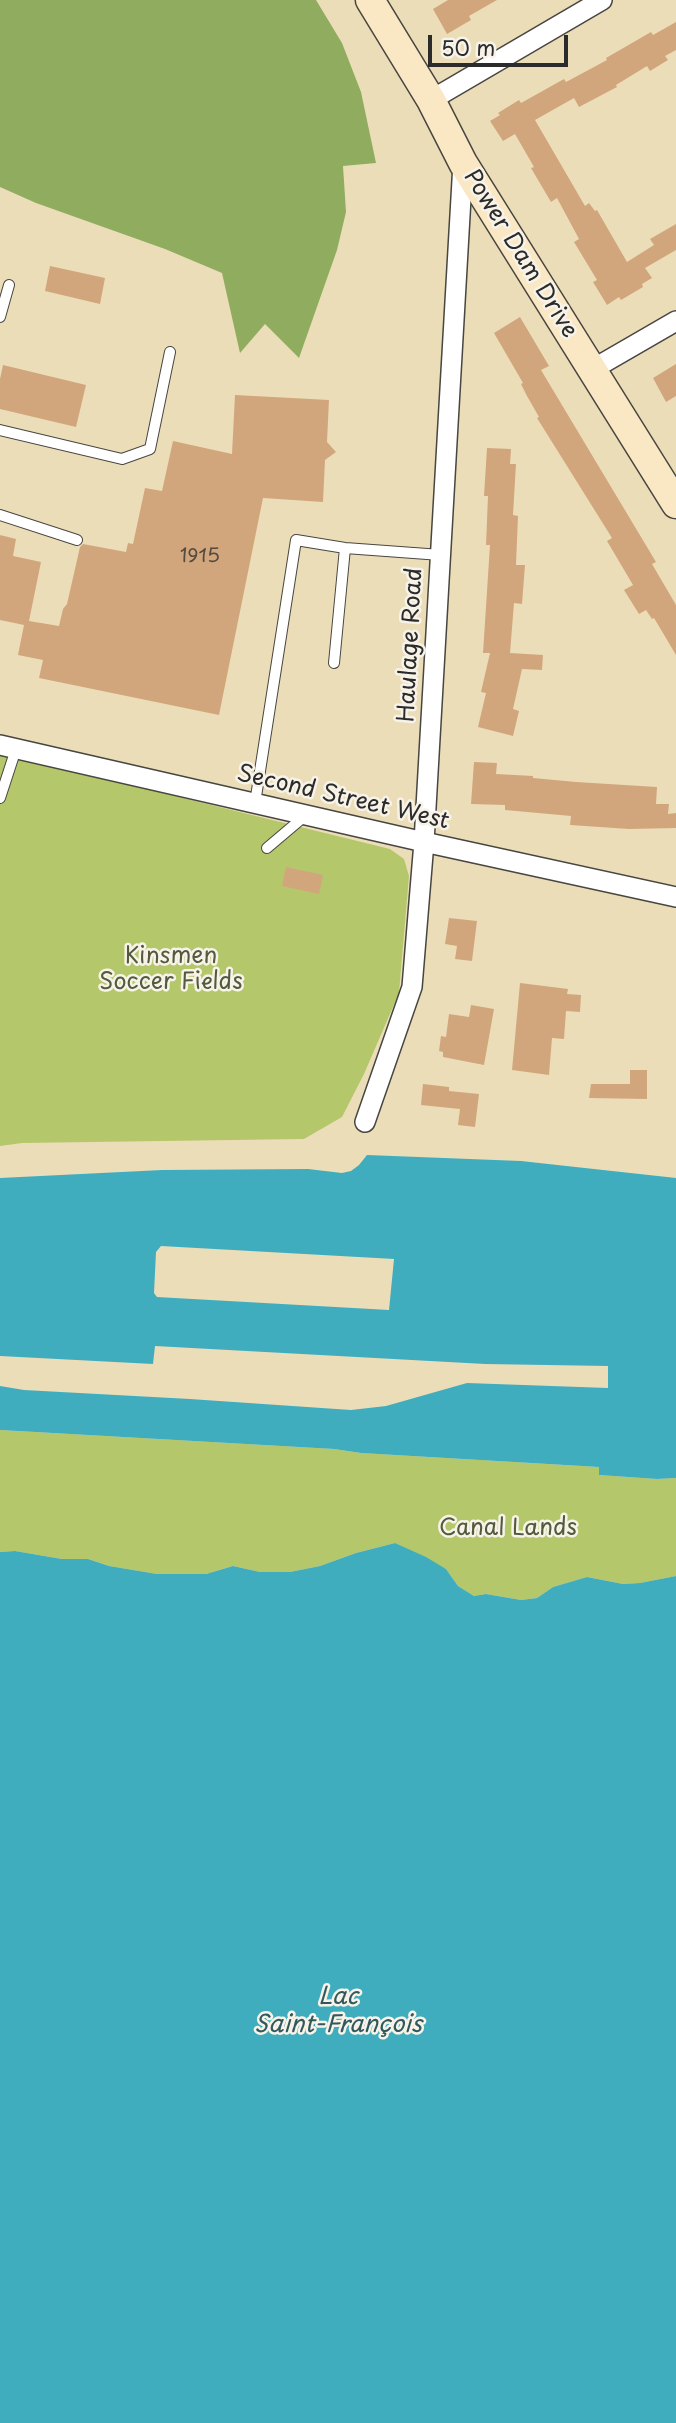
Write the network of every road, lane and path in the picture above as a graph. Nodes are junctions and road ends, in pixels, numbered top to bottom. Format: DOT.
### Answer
graph roads {
  1 [pos="370,0"];
  2 [pos="602,0"];
  3 [pos="431,100"];
  4 [pos="463,163"];
  5 [pos="9,285"];
  6 [pos="0,317"];
  7 [pos="676,321"];
  8 [pos="170,352"];
  9 [pos="593,369"];
  10 [pos="0,430"];
  11 [pos="676,504"];
  12 [pos="0,515"];
  13 [pos="77,540"];
  14 [pos="345,548"];
  15 [pos="441,555"];
  16 [pos="334,663"];
  17 [pos="8,746"];
  18 [pos="0,798"];
  19 [pos="255,803"];
  20 [pos="306,815"];
  21 [pos="425,842"];
  22 [pos="267,848"];
  23 [pos="676,897"];
  24 [pos="365,1122"];
  1 -- 3 [label="main road, Power Dam Drive"];
  2 -- 3 [label="street"];
  3 -- 4 [label="main road, Power Dam Drive"];
  4 -- 9 [label="main road, Power Dam Drive"];
  4 -- 15 [label="street, Haulage Road"];
  5 -- 6 [label="lane"];
  7 -- 9 [label="street"];
  8 -- 10 [label="lane"];
  9 -- 11 [label="main road, Power Dam Drive"];
  12 -- 13 [label="lane"];
  14 -- 15 [label="lane"];
  14 -- 16 [label="lane"];
  14 -- 19 [label="lane"];
  15 -- 21 [label="street, Haulage Road"];
  17 -- 18 [label="lane"];
  17 -- 19 [label="street, Second Street West"];
  19 -- 20 [label="street, Second Street West"];
  20 -- 21 [label="street, Second Street West"];
  20 -- 22 [label="lane"];
  21 -- 23 [label="street, Second Street West"];
  21 -- 24 [label="street, Haulage Road"];
}
